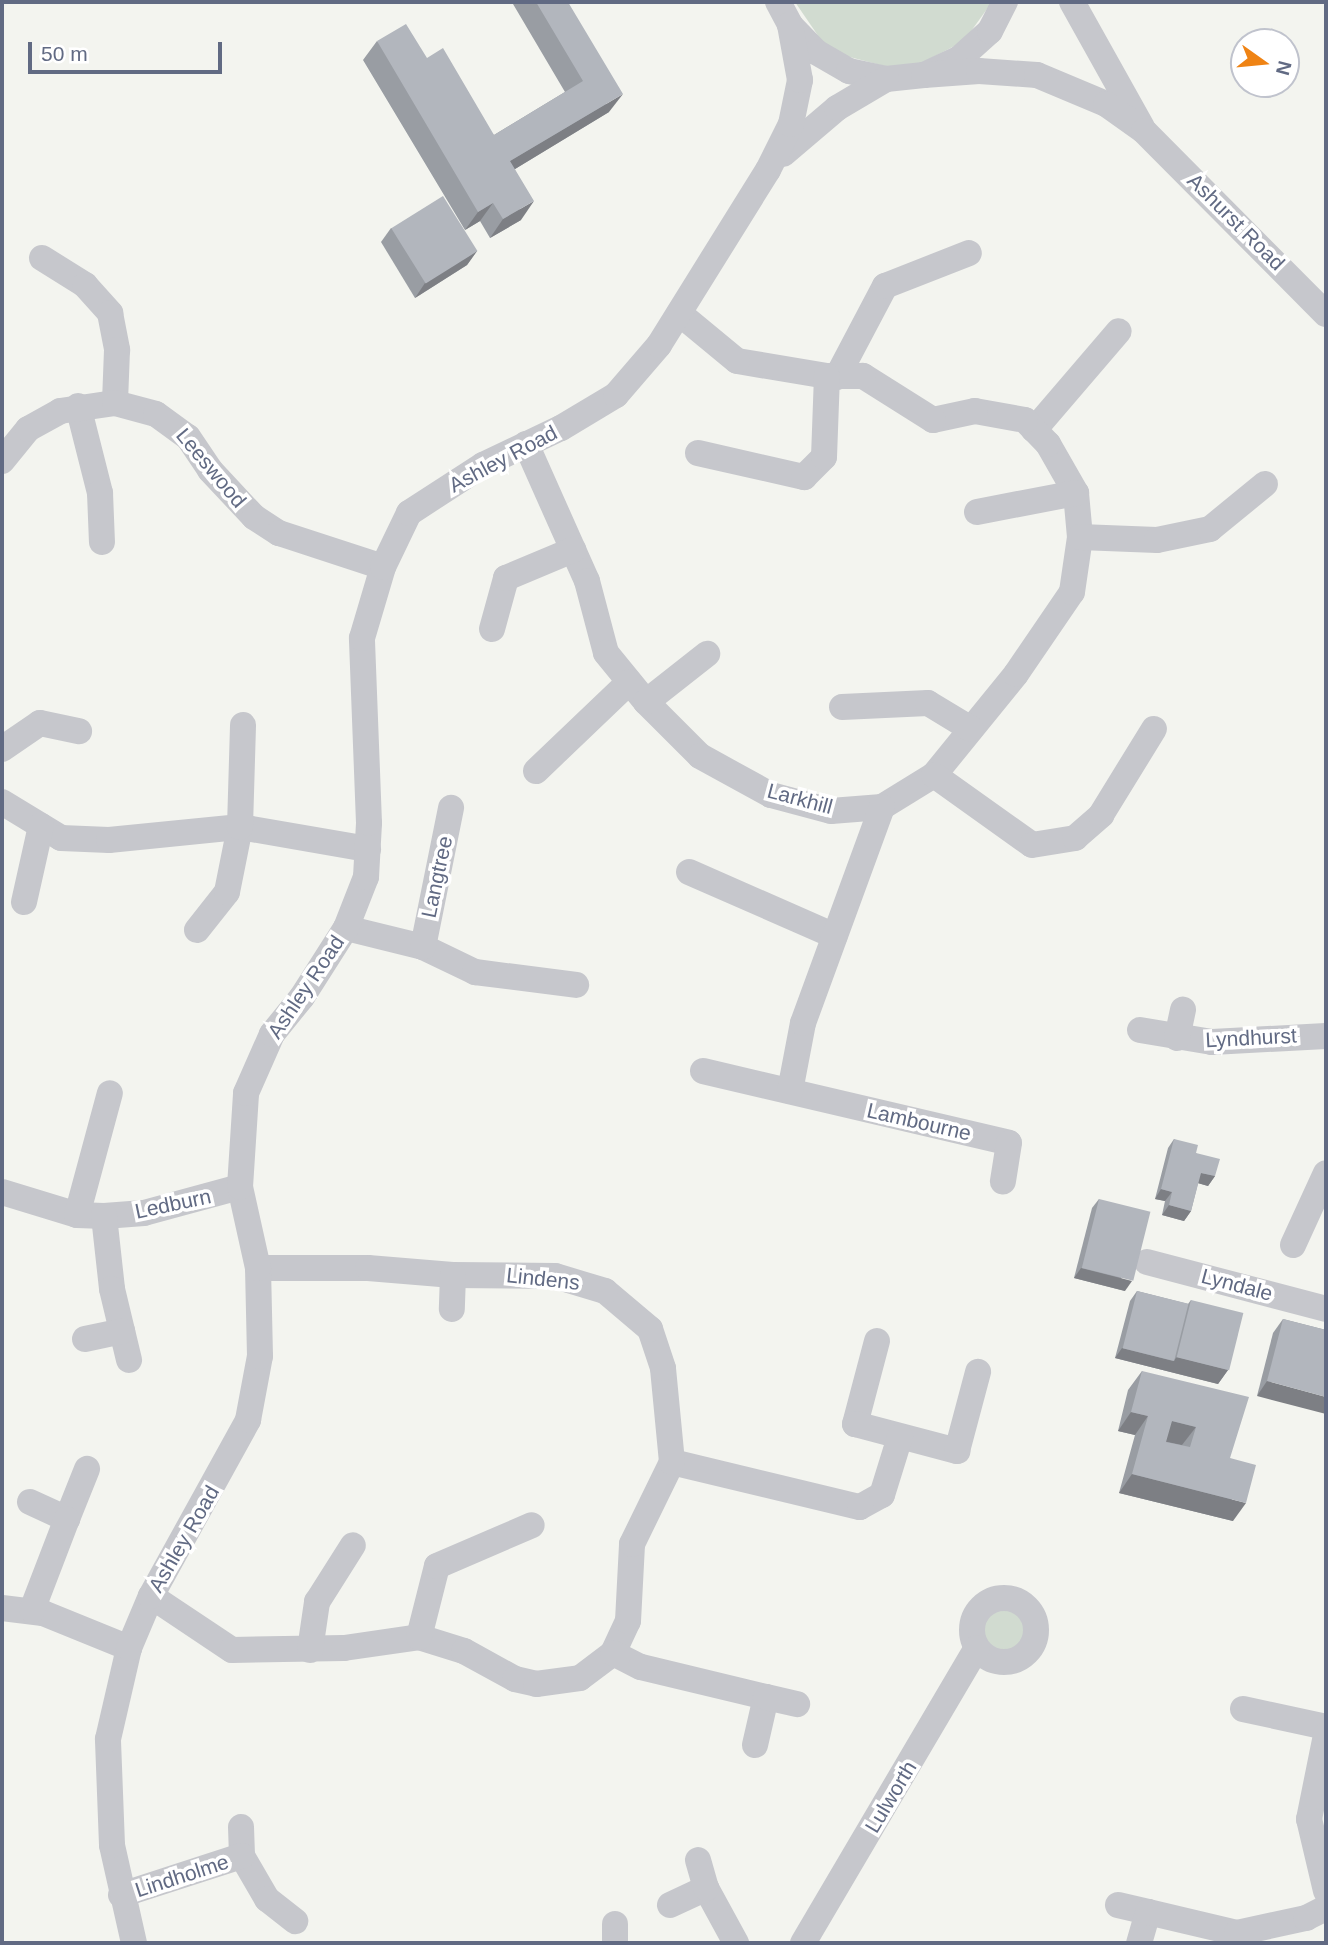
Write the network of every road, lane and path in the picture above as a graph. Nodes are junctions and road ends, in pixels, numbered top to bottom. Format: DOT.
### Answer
graph roads {
  1 [pos="1005,2"];
  2 [pos="1072,2"];
  3 [pos="784,13"];
  4 [pos="924,75"];
  5 [pos="886,79"];
  6 [pos="1144,131"];
  7 [pos="768,170"];
  8 [pos="969,253"];
  9 [pos="42,258"];
  10 [pos="679,313"];
  11 [pos="1326,314"];
  12 [pos="1119,331"];
  13 [pos="832,376"];
  14 [pos="115,403"];
  15 [pos="78,406"];
  16 [pos="1034,430"];
  17 [pos="526,444"];
  18 [pos="698,453"];
  19 [pos="2,461"];
  20 [pos="1265,484"];
  21 [pos="1076,493"];
  22 [pos="977,512"];
  23 [pos="1080,537"];
  24 [pos="103,541"];
  25 [pos="573,550"];
  26 [pos="383,567"];
  27 [pos="492,629"];
  28 [pos="707,653"];
  29 [pos="629,682"];
  30 [pos="646,702"];
  31 [pos="842,707"];
  32 [pos="243,724"];
  33 [pos="971,729"];
  34 [pos="1154,729"];
  35 [pos="79,731"];
  36 [pos="2,750"];
  37 [pos="536,771"];
  38 [pos="934,775"];
  39 [pos="2,802"];
  40 [pos="882,807"];
  41 [pos="451,808"];
  42 [pos="41,826"];
  43 [pos="240,827"];
  44 [pos="368,849"];
  45 [pos="689,872"];
  46 [pos="24,902"];
  47 [pos="346,928"];
  48 [pos="197,930"];
  49 [pos="835,936"];
  50 [pos="423,947"];
  51 [pos="576,985"];
  52 [pos="1183,1010"];
  53 [pos="1140,1030"];
  54 [pos="1326,1036"];
  55 [pos="1177,1038"];
  56 [pos="703,1071"];
  57 [pos="790,1091"];
  58 [pos="110,1093"];
  59 [pos="1326,1173"];
  60 [pos="1003,1182"];
  61 [pos="240,1187"];
  62 [pos="2,1192"];
  63 [pos="77,1215"];
  64 [pos="104,1216"];
  65 [pos="1293,1245"];
  66 [pos="1147,1262"];
  67 [pos="258,1268"];
  68 [pos="453,1275"];
  69 [pos="452,1309"];
  70 [pos="1326,1309"];
  71 [pos="122,1331"];
  72 [pos="85,1339"];
  73 [pos="877,1341"];
  74 [pos="129,1360"];
  75 [pos="978,1373"];
  76 [pos="900,1437"];
  77 [pos="673,1462"];
  78 [pos="87,1469"];
  79 [pos="30,1502"];
  80 [pos="66,1519"];
  81 [pos="533,1525"];
  82 [pos="354,1545"];
  83 [pos="150,1596"];
  84 [pos="2,1608"];
  85 [pos="32,1610"];
  86 [pos="419,1637"];
  87 [pos="129,1648"];
  88 [pos="977,1648"];
  89 [pos="310,1650"];
  90 [pos="613,1653"];
  91 [pos="766,1697"];
  92 [pos="797,1704"];
  93 [pos="1243,1709"];
  94 [pos="1326,1727"];
  95 [pos="1326,1735"];
  96 [pos="755,1745"];
  97 [pos="241,1827"];
  98 [pos="242,1856"];
  99 [pos="698,1860"];
  100 [pos="706,1888"];
  101 [pos="1326,1891"];
  102 [pos="121,1895"];
  103 [pos="670,1905"];
  104 [pos="1118,1905"];
  105 [pos="1326,1908"];
  106 [pos="1148,1912"];
  107 [pos="295,1921"];
  108 [pos="134,1943"];
  109 [pos="736,1943"];
  110 [pos="803,1943"];
  111 [pos="1139,1943"];
  1 -- 4 [label="street"];
  2 -- 6 [label="street, Ashurst Road"];
  3 -- 5 [label="street"];
  3 -- 7 [label="street, Ashley Road"];
  4 -- 5 [label="street, Ashurst Road"];
  4 -- 6 [label="street, Ashurst Road"];
  5 -- 7 [label="street, Ashley Road"];
  6 -- 11 [label="street, Ashurst Road"];
  7 -- 10 [label="street, Ashley Road"];
  8 -- 13 [label="street"];
  9 -- 14 [label="street"];
  10 -- 13 [label="street"];
  10 -- 17 [label="street, Ashley Road"];
  12 -- 16 [label="street"];
  13 -- 16 [label="street"];
  13 -- 18 [label="street"];
  14 -- 15 [label="street, Leeswood"];
  14 -- 26 [label="street, Leeswood"];
  15 -- 19 [label="street, Leeswood"];
  15 -- 24 [label="street"];
  16 -- 21 [label="street, Larkhill"];
  17 -- 25 [label="street, Larkhill"];
  17 -- 26 [label="street, Ashley Road"];
  20 -- 23 [label="street"];
  21 -- 22 [label="street"];
  21 -- 23 [label="street, Larkhill"];
  23 -- 33 [label="street, Larkhill"];
  25 -- 27 [label="street"];
  25 -- 29 [label="street, Larkhill"];
  26 -- 44 [label="street, Ashley Road"];
  28 -- 30 [label="street"];
  29 -- 30 [label="street, Larkhill"];
  29 -- 37 [label="street"];
  30 -- 40 [label="street, Larkhill"];
  31 -- 33 [label="street"];
  32 -- 43 [label="street"];
  33 -- 38 [label="street, Larkhill"];
  34 -- 38 [label="street"];
  35 -- 36 [label="street"];
  38 -- 40 [label="street, Larkhill"];
  39 -- 42 [label="street"];
  40 -- 49 [label="street"];
  41 -- 50 [label="street, Langtree"];
  42 -- 43 [label="street"];
  42 -- 46 [label="street"];
  43 -- 44 [label="street"];
  43 -- 48 [label="street"];
  44 -- 47 [label="street, Ashley Road"];
  45 -- 49 [label="street"];
  47 -- 50 [label="street"];
  47 -- 61 [label="street, Ashley Road"];
  49 -- 57 [label="street"];
  50 -- 51 [label="street"];
  52 -- 55 [label="street, Lyndhurst"];
  53 -- 55 [label="street, Lyndhurst"];
  54 -- 55 [label="street, Lyndhurst"];
  56 -- 57 [label="street, Lambourne"];
  57 -- 60 [label="street, Lambourne"];
  58 -- 63 [label="street"];
  59 -- 65 [label="street"];
  61 -- 64 [label="street, Ledburn"];
  61 -- 67 [label="street, Ashley Road"];
  62 -- 63 [label="street, Ledburn"];
  63 -- 64 [label="street, Ledburn"];
  64 -- 71 [label="street, Ledburn"];
  66 -- 70 [label="street, Lyndale"];
  67 -- 68 [label="street, Lindens"];
  67 -- 83 [label="street, Ashley Road"];
  68 -- 69 [label="street"];
  68 -- 77 [label="street, Lindens"];
  71 -- 72 [label="street"];
  71 -- 74 [label="street, Ledburn"];
  73 -- 76 [label="street"];
  75 -- 76 [label="street"];
  76 -- 77 [label="street"];
  77 -- 90 [label="street"];
  78 -- 80 [label="street"];
  79 -- 80 [label="street"];
  80 -- 85 [label="street"];
  81 -- 86 [label="street"];
  82 -- 89 [label="street"];
  83 -- 87 [label="street, Ashley Road"];
  83 -- 89 [label="street"];
  84 -- 85 [label="street"];
  85 -- 87 [label="street"];
  86 -- 89 [label="street"];
  86 -- 90 [label="street"];
  87 -- 102 [label="street, Ashley Road"];
  88 -- 110 [label="street, Lulworth"];
  90 -- 91 [label="street"];
  91 -- 92 [label="street"];
  91 -- 96 [label="street"];
  93 -- 94 [label="street"];
  95 -- 101 [label="street"];
  97 -- 98 [label="street, Lindholme"];
  98 -- 102 [label="street, Lindholme"];
  98 -- 107 [label="street, Lindholme"];
  99 -- 100 [label="street"];
  100 -- 103 [label="street"];
  100 -- 109 [label="street"];
  102 -- 108 [label="street, Ashley Road"];
  104 -- 106 [label="street"];
  105 -- 106 [label="street"];
  106 -- 111 [label="street"];
}
